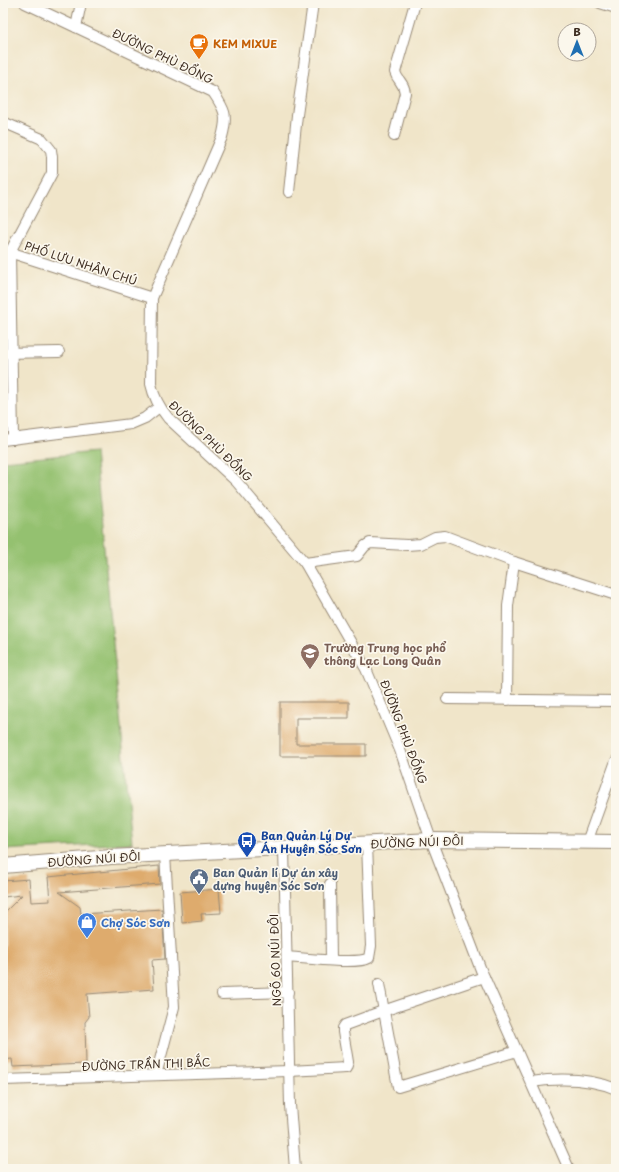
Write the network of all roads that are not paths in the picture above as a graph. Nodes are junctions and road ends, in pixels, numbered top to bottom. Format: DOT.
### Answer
graph roads {
  1 [pos="25,3"];
  2 [pos="81,3"];
  3 [pos="313,3"];
  4 [pos="415,3"];
  5 [pos="600,3"];
  6 [pos="616,8"];
  7 [pos="76,27"];
  8 [pos="3,122"];
  9 [pos="394,136"];
  10 [pos="289,192"];
  11 [pos="6,251"];
  12 [pos="152,298"];
  13 [pos="59,352"];
  14 [pos="7,353"];
  15 [pos="159,407"];
  16 [pos="8,439"];
  17 [pos="514,562"];
  18 [pos="305,563"];
  19 [pos="616,595"];
  20 [pos="447,699"];
  21 [pos="508,700"];
  22 [pos="616,702"];
  23 [pos="616,761"];
  24 [pos="431,840"];
  25 [pos="587,842"];
  26 [pos="616,842"];
  27 [pos="367,844"];
  28 [pos="284,848"];
  29 [pos="165,854"];
  30 [pos="3,866"];
  31 [pos="330,884"];
  32 [pos="287,957"];
  33 [pos="331,960"];
  34 [pos="484,977"];
  35 [pos="379,984"];
  36 [pos="288,992"];
  37 [pos="222,994"];
  38 [pos="384,1010"];
  39 [pos="517,1051"];
  40 [pos="289,1072"];
  41 [pos="156,1075"];
  42 [pos="3,1080"];
  43 [pos="531,1082"];
  44 [pos="616,1089"];
  45 [pos="295,1169"];
  46 [pos="569,1169"];
  1 -- 7 [label="street, ĐƯỜNG PHÙ ĐỔNG"];
  2 -- 7 [label="street"];
  3 -- 10 [label="street"];
  4 -- 9 [label="street"];
  5 -- 6 [label="street"];
  7 -- 12 [label="street, ĐƯỜNG PHÙ ĐỔNG"];
  8 -- 11 [label="street"];
  11 -- 12 [label="street, PHỐ LƯU NHÂN CHÚ"];
  11 -- 14 [label="street"];
  12 -- 15 [label="street, ĐƯỜNG PHÙ ĐỔNG"];
  13 -- 14 [label="street"];
  14 -- 16 [label="street"];
  15 -- 16 [label="street"];
  15 -- 18 [label="street, ĐƯỜNG PHÙ ĐỔNG"];
  17 -- 18 [label="street"];
  17 -- 19 [label="street"];
  17 -- 21 [label="street"];
  18 -- 24 [label="street, ĐƯỜNG PHÙ ĐỔNG"];
  20 -- 21 [label="street"];
  21 -- 22 [label="street"];
  23 -- 25 [label="street"];
  24 -- 25 [label="main road, ĐƯỜNG NÚI ĐÔI"];
  24 -- 27 [label="main road, ĐƯỜNG NÚI ĐÔI"];
  24 -- 34 [label="street, ĐƯỜNG PHÙ ĐỔNG"];
  25 -- 26 [label="main road, ĐƯỜNG NÚI ĐÔI"];
  27 -- 28 [label="main road, ĐƯỜNG NÚI ĐÔI"];
  27 -- 33 [label="street"];
  28 -- 29 [label="main road, ĐƯỜNG NÚI ĐÔI"];
  28 -- 32 [label="street, NGÕ 60 NÚI ĐÔI"];
  29 -- 30 [label="main road, ĐƯỜNG NÚI ĐÔI"];
  29 -- 41 [label="street"];
  31 -- 33 [label="street"];
  32 -- 33 [label="street"];
  32 -- 36 [label="street, NGÕ 60 NÚI ĐÔI"];
  34 -- 38 [label="street"];
  34 -- 39 [label="street, ĐƯỜNG PHÙ ĐỔNG"];
  35 -- 38 [label="street"];
  36 -- 37 [label="street"];
  36 -- 40 [label="street, NGÕ 60 NÚI ĐÔI"];
  38 -- 39 [label="street"];
  38 -- 40 [label="street, ĐƯỜNG TRẦN THỊ BẮC"];
  39 -- 43 [label="street, ĐƯỜNG PHÙ ĐỔNG"];
  40 -- 41 [label="street, ĐƯỜNG TRẦN THỊ BẮC"];
  40 -- 45 [label="street, NGÕ 60 NÚI ĐÔI"];
  41 -- 42 [label="street, ĐƯỜNG TRẦN THỊ BẮC"];
  43 -- 44 [label="street"];
  43 -- 46 [label="street, ĐƯỜNG PHÙ ĐỔNG"];
}
